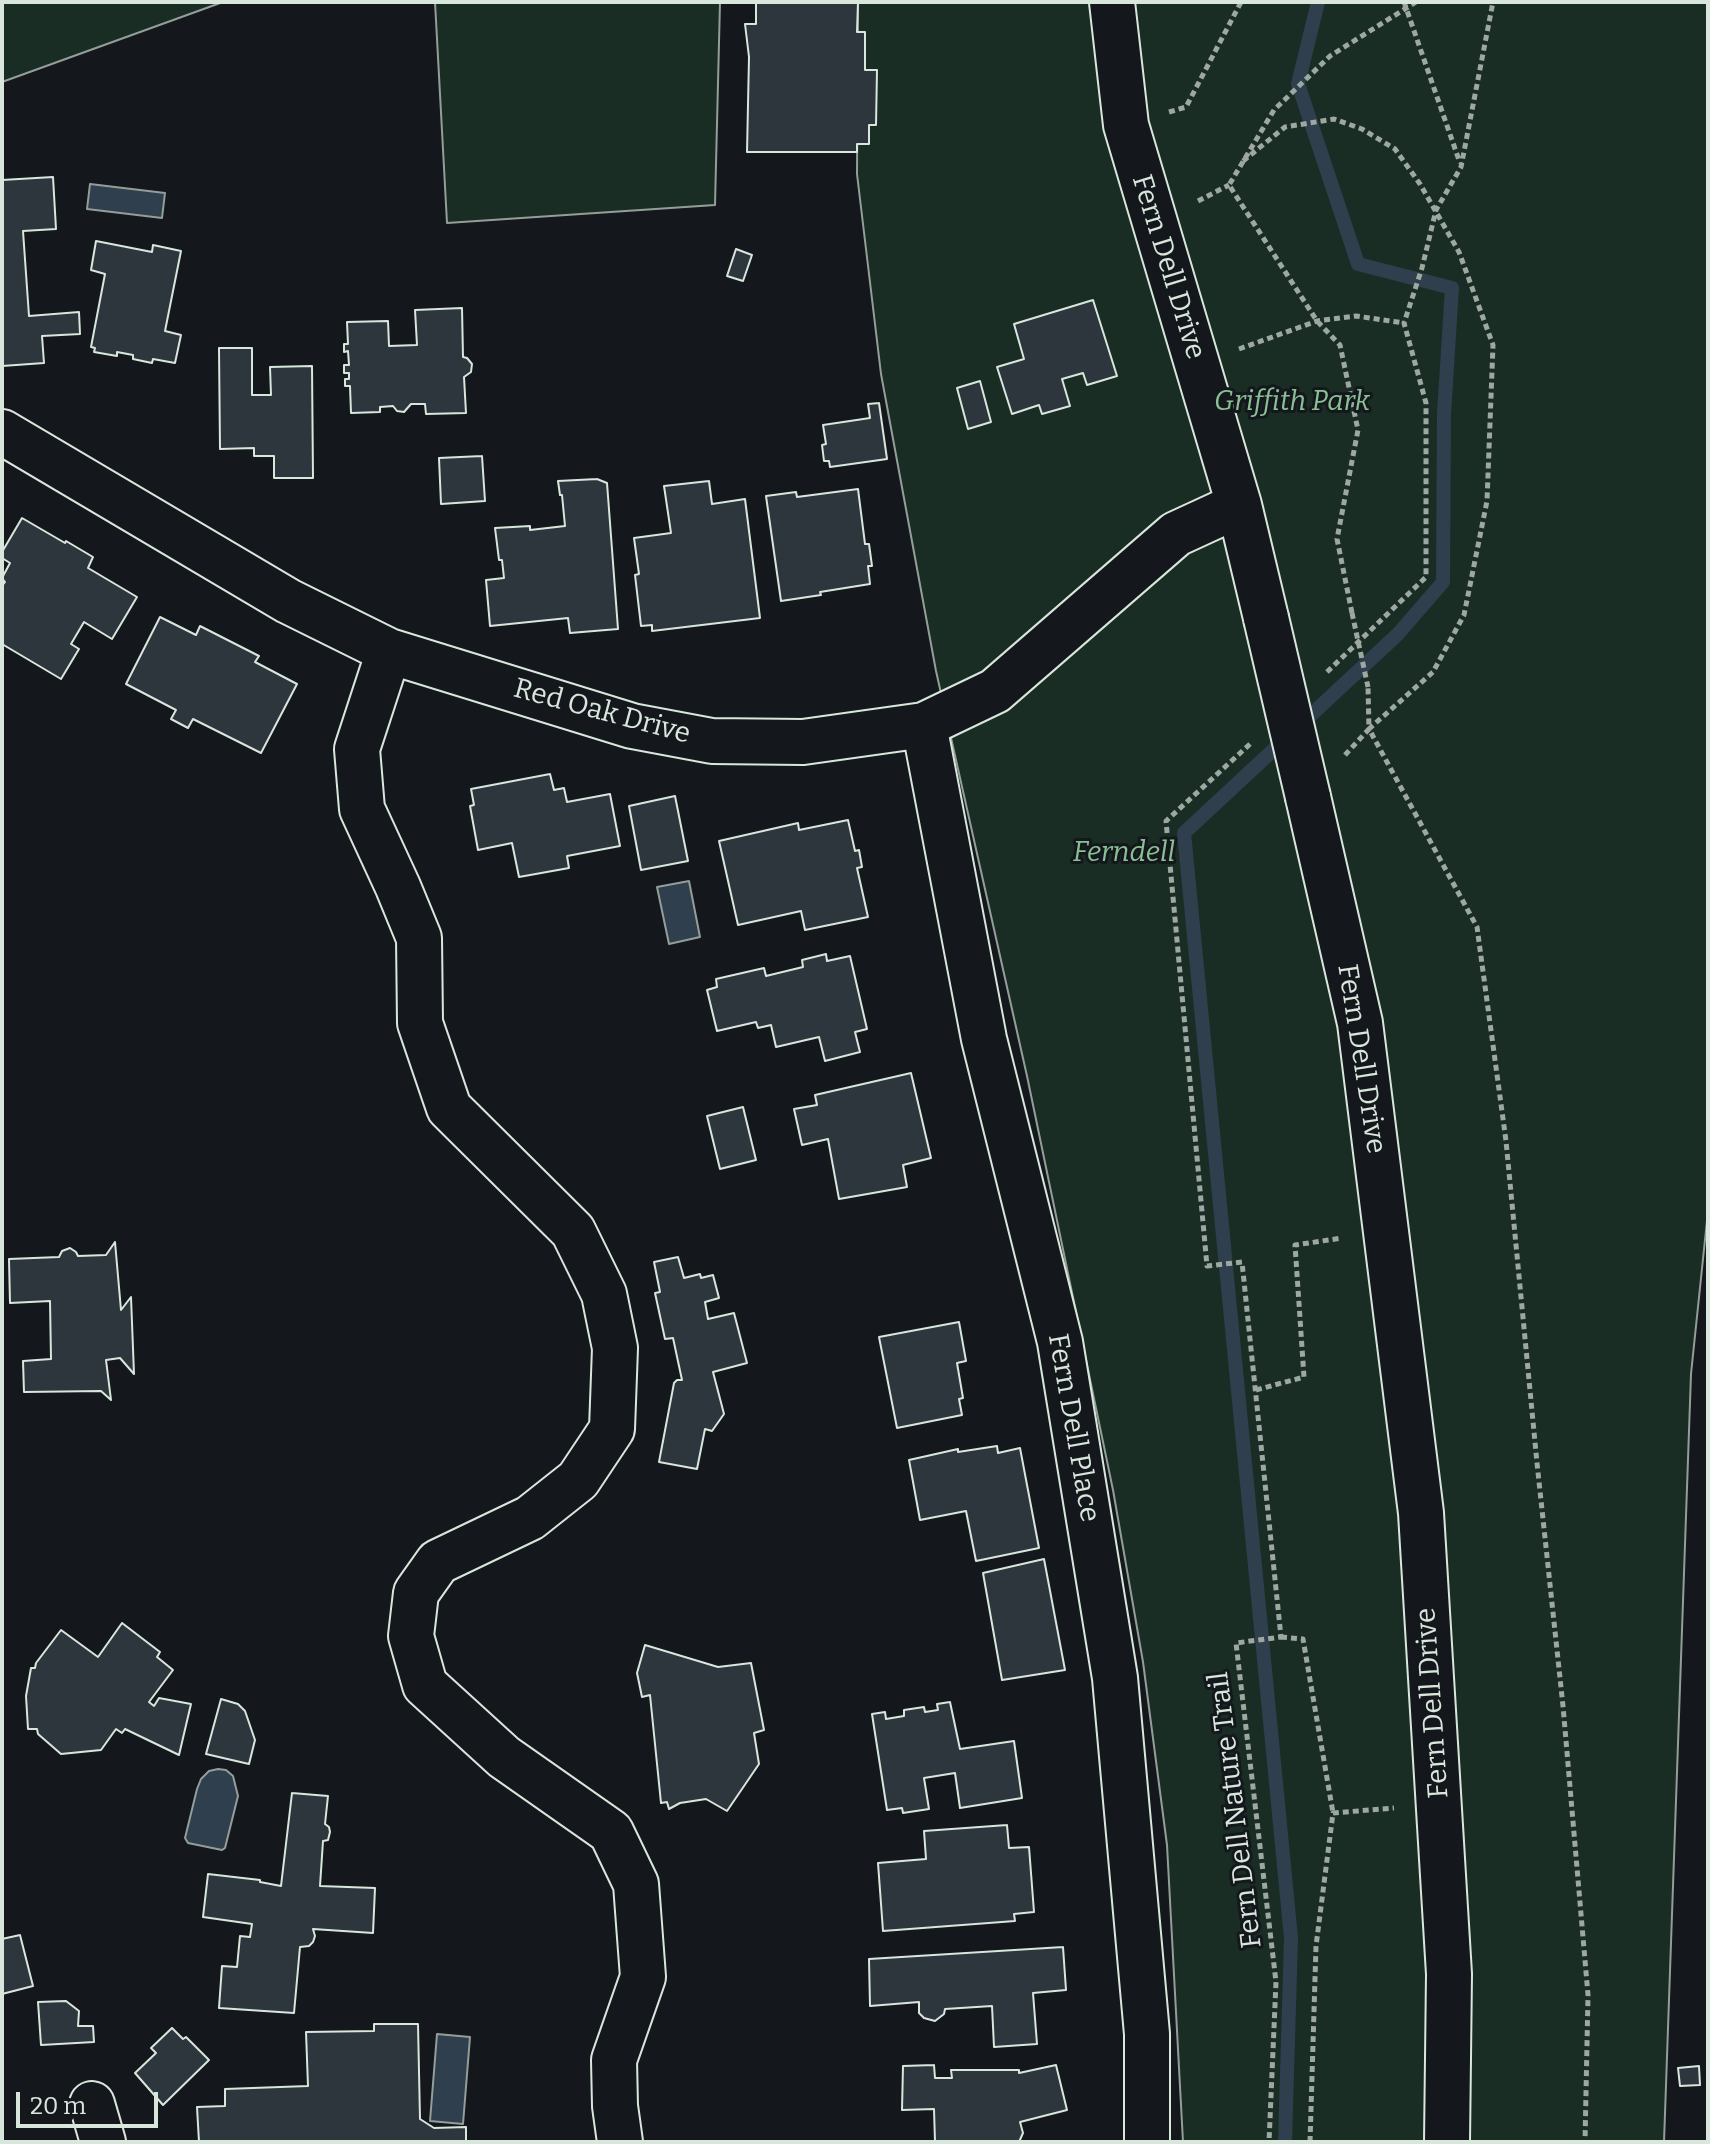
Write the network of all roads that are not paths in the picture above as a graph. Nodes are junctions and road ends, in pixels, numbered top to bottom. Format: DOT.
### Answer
graph roads {
  1 [pos="1112,2"];
  2 [pos="2,432"];
  3 [pos="1239,505"];
  4 [pos="389,651"];
  5 [pos="924,725"];
  6 [pos="620,2142"];
  7 [pos="1147,2142"];
  8 [pos="1447,2142"];
  1 -- 3 [label="street, Fern Dell Drive"];
  2 -- 4 [label="street, Red Oak Drive"];
  3 -- 5 [label="street, Red Oak Drive"];
  3 -- 8 [label="street, Fern Dell Drive, bridge"];
  4 -- 5 [label="street, Red Oak Drive"];
  4 -- 6 [label="street"];
  5 -- 7 [label="street, Fern Dell Place"];
}
